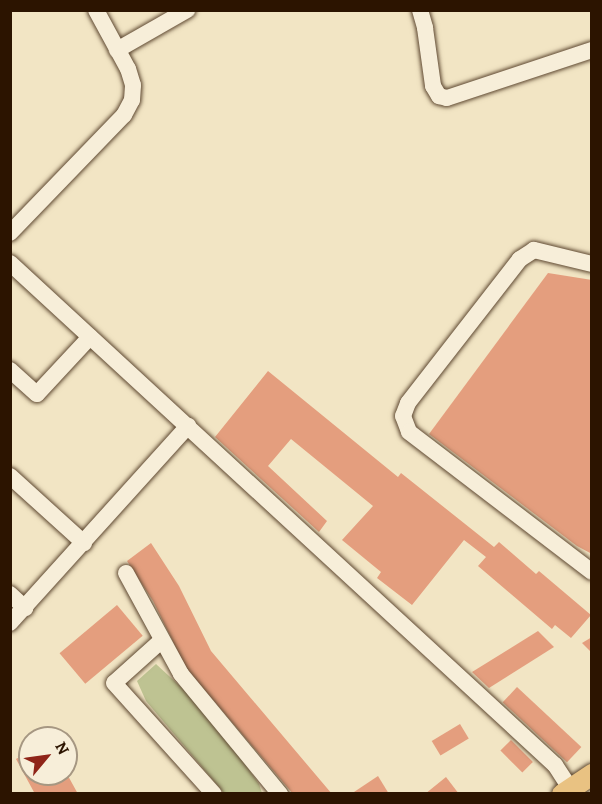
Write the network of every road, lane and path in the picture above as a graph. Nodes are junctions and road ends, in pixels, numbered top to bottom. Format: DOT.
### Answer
graph roads {
  1 [pos="96,10"];
  2 [pos="187,10"];
  3 [pos="420,10"];
  4 [pos="117,50"];
  5 [pos="591,50"];
  6 [pos="10,233"];
  7 [pos="10,263"];
  8 [pos="591,264"];
  9 [pos="90,337"];
  10 [pos="10,370"];
  11 [pos="188,426"];
  12 [pos="10,476"];
  13 [pos="84,543"];
  14 [pos="591,572"];
  15 [pos="126,573"];
  16 [pos="10,594"];
  17 [pos="25,608"];
  18 [pos="10,623"];
  19 [pos="162,640"];
  20 [pos="591,774"];
  21 [pos="566,791"];
  22 [pos="214,794"];
  23 [pos="280,794"];
  1 -- 4 [label="street"];
  2 -- 4 [label="street"];
  3 -- 5 [label="street"];
  4 -- 6 [label="street"];
  7 -- 9 [label="street"];
  8 -- 14 [label="street"];
  9 -- 10 [label="street"];
  9 -- 11 [label="street"];
  11 -- 13 [label="street"];
  11 -- 21 [label="street"];
  12 -- 13 [label="street"];
  13 -- 17 [label="street"];
  15 -- 19 [label="street"];
  16 -- 17 [label="street"];
  17 -- 18 [label="street"];
  19 -- 22 [label="street"];
  19 -- 23 [label="street"];
  20 -- 21 [label="main road"];
}
